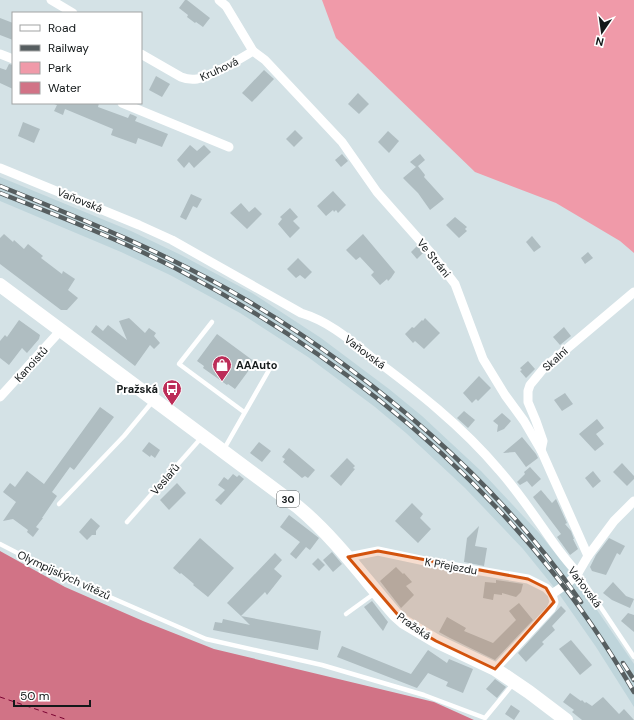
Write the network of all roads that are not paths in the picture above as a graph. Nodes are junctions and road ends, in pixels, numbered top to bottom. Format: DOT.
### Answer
graph roads {
  1 [pos="51,0"];
  2 [pos="219,0"];
  3 [pos="71,12"];
  4 [pos="253,51"];
  5 [pos="0,54"];
  6 [pos="142,55"];
  7 [pos="12,59"];
  8 [pos="124,104"];
  9 [pos="229,147"];
  10 [pos="0,168"];
  11 [pos="0,286"];
  12 [pos="634,292"];
  13 [pos="212,322"];
  14 [pos="61,330"];
  15 [pos="273,363"];
  16 [pos="0,397"];
  17 [pos="154,400"];
  18 [pos="244,412"];
  19 [pos="203,436"];
  20 [pos="541,450"];
  21 [pos="223,451"];
  22 [pos="634,501"];
  23 [pos="59,504"];
  24 [pos="127,522"];
  25 [pos="0,544"];
  26 [pos="588,556"];
  27 [pos="348,557"];
  28 [pos="578,573"];
  29 [pos="376,592"];
  30 [pos="552,594"];
  31 [pos="346,614"];
  32 [pos="634,658"];
  33 [pos="496,669"];
  34 [pos="514,682"];
  35 [pos="566,720"];
  1 -- 3 [label="street"];
  2 -- 4 [label="street, Ve Stráni"];
  4 -- 6 [label="street, Kruhová"];
  4 -- 20 [label="street, Ve Stráni"];
  5 -- 7 [label="street"];
  8 -- 9 [label="street"];
  10 -- 28 [label="street, Vaňovská"];
  11 -- 14 [label="main road, Pražská / 30"];
  12 -- 20 [label="street, Skalní"];
  13 -- 18 [label="lane"];
  14 -- 16 [label="street, Kanoistů"];
  14 -- 17 [label="main road, Pražská / 30"];
  15 -- 18 [label="lane"];
  17 -- 19 [label="main road, Pražská / 30"];
  17 -- 23 [label="lane"];
  18 -- 21 [label="lane"];
  19 -- 21 [label="main road, Pražská / 30"];
  19 -- 24 [label="lane, Veslařů"];
  20 -- 26 [label="street, Ve Stráni"];
  21 -- 27 [label="main road, Pražská / 30"];
  22 -- 26 [label="street"];
  25 -- 34 [label="lane, Olympijských vítězů"];
  26 -- 28 [label="street"];
  27 -- 29 [label="main road, Pražská / 30"];
  27 -- 30 [label="street, K Přejezdu"];
  28 -- 30 [label="street"];
  28 -- 32 [label="lane, Vaňovská"];
  29 -- 31 [label="lane"];
  29 -- 33 [label="main road, Pražská / 30"];
  30 -- 33 [label="street"];
  33 -- 34 [label="main road, Pražská / 30"];
  34 -- 35 [label="main road, Pražská / 30"];
}
